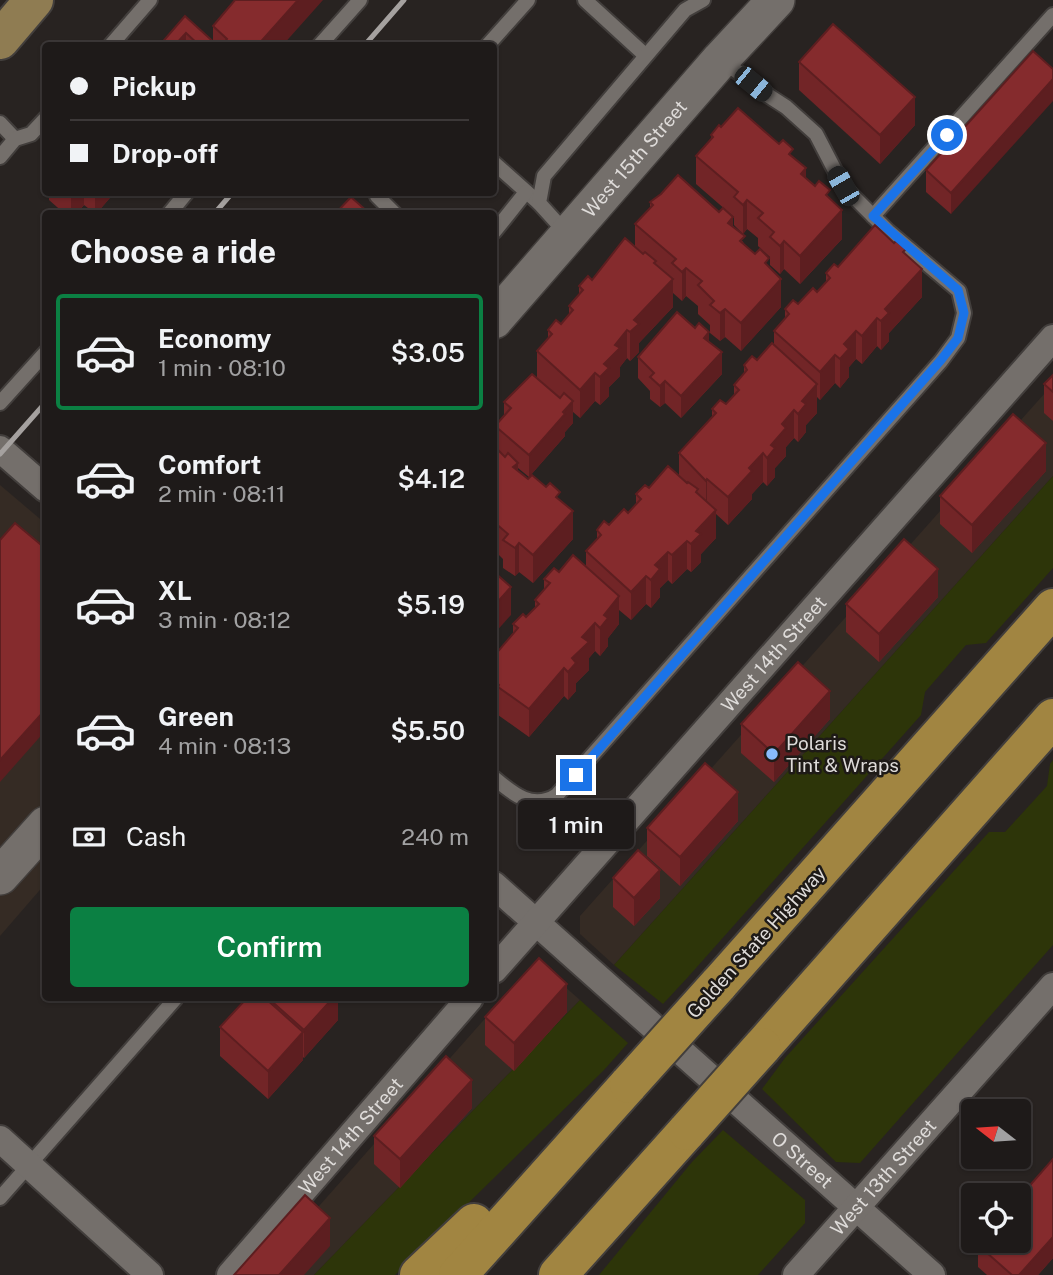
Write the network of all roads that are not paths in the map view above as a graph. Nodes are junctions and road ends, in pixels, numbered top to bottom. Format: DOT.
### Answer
graph roads {
  1 [pos="34,0"];
  2 [pos="150,0"];
  3 [pos="360,0"];
  4 [pos="528,0"];
  5 [pos="585,0"];
  6 [pos="703,0"];
  7 [pos="776,0"];
  8 [pos="1053,15"];
  9 [pos="0,40"];
  10 [pos="113,42"];
  11 [pos="323,42"];
  12 [pos="491,42"];
  13 [pos="645,55"];
  14 [pos="721,59"];
  15 [pos="0,123"];
  16 [pos="38,135"];
  17 [pos="15,139"];
  18 [pos="0,157"];
  19 [pos="497,166"];
  20 [pos="526,192"];
  21 [pos="184,196"];
  22 [pos="378,196"];
  23 [pos="539,203"];
  24 [pos="172,210"];
  25 [pos="391,210"];
  26 [pos="873,216"];
  27 [pos="497,228"];
  28 [pos="568,236"];
  29 [pos="497,317"];
  30 [pos="1053,338"];
  31 [pos="42,356"];
  32 [pos="0,403"];
  33 [pos="0,449"];
  34 [pos="42,486"];
  35 [pos="1053,608"];
  36 [pos="1053,718"];
  37 [pos="497,780"];
  38 [pos="42,829"];
  39 [pos="0,876"];
  40 [pos="497,888"];
  41 [pos="535,922"];
  42 [pos="497,966"];
  43 [pos="1053,986"];
  44 [pos="173,1001"];
  45 [pos="467,1001"];
  46 [pos="593,1122"];
  47 [pos="0,1139"];
  48 [pos="28,1164"];
  49 [pos="0,1198"];
  50 [pos="856,1208"];
  51 [pos="561,1272"];
  52 [pos="150,1275"];
  53 [pos="230,1275"];
  54 [pos="419,1275"];
  55 [pos="458,1275"];
  56 [pos="796,1275"];
  57 [pos="932,1275"];
  1 -- 9 [label="main road"];
  2 -- 10 [label="lane"];
  3 -- 11 [label="lane"];
  4 -- 12 [label="lane"];
  5 -- 13 [label="lane"];
  6 -- 13 [label="lane"];
  7 -- 14 [label="street, West 15th Street"];
  8 -- 26 [label="lane"];
  13 -- 23 [label="lane"];
  14 -- 26 [label="lane"];
  14 -- 28 [label="street, West 15th Street"];
  15 -- 17 [label="lane"];
  16 -- 17 [label="lane"];
  17 -- 18 [label="lane"];
  19 -- 20 [label="lane"];
  20 -- 23 [label="lane"];
  20 -- 27 [label="lane"];
  21 -- 24 [label="lane"];
  22 -- 25 [label="lane"];
  23 -- 28 [label="lane"];
  26 -- 37 [label="lane"];
  28 -- 29 [label="street, West 15th Street"];
  30 -- 41 [label="street, West 14th Street"];
  31 -- 32 [label="lane"];
  33 -- 34 [label="street"];
  35 -- 46 [label="highway, Golden State Highway, bridge"];
  36 -- 51 [label="highway, bridge"];
  38 -- 39 [label="street"];
  40 -- 41 [label="street"];
  41 -- 42 [label="street, West 14th Street"];
  41 -- 50 [label="street, O Street"];
  43 -- 50 [label="street, West 13th Street"];
  44 -- 48 [label="lane"];
  45 -- 53 [label="street, West 14th Street"];
  46 -- 54 [label="highway"];
  46 -- 55 [label="highway, Golden State Highway"];
  47 -- 48 [label="street"];
  48 -- 49 [label="lane"];
  48 -- 52 [label="street"];
  50 -- 56 [label="street, West 13th Street"];
  50 -- 57 [label="street, O Street"];
}
